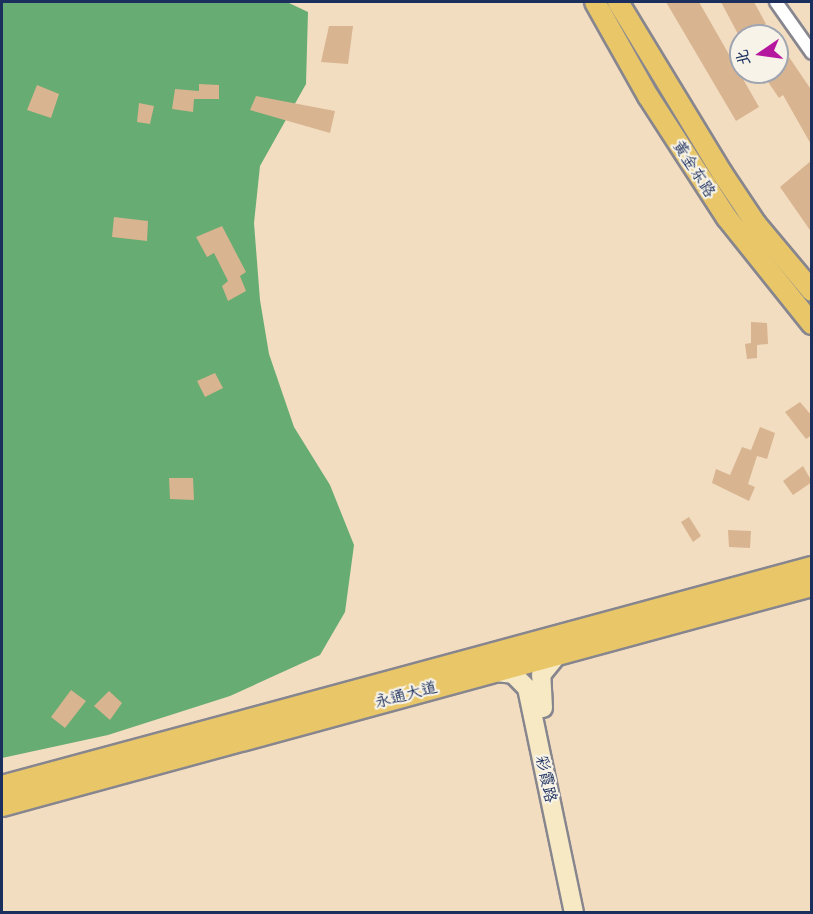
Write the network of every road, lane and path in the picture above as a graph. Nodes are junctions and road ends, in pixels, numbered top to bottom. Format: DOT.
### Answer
graph roads {
  1 [pos="595,2"];
  2 [pos="618,2"];
  3 [pos="776,2"];
  4 [pos="812,53"];
  5 [pos="812,291"];
  6 [pos="812,324"];
  7 [pos="812,567"];
  8 [pos="812,586"];
  9 [pos="559,653"];
  10 [pos="490,672"];
  11 [pos="2,786"];
  12 [pos="2,806"];
  13 [pos="574,912"];
  14 [pos="584,912"];
  1 -- 6 [label="main road, 黄金东路"];
  2 -- 5 [label="main road, 黄金东路"];
  3 -- 4 [label="street"];
  7 -- 11 [label="main road, 永通大道"];
  8 -- 9 [label="main road, 永通大道"];
  9 -- 10 [label="main road, 永通大道"];
  9 -- 14 [label="main road, 彩霞路"];
  10 -- 12 [label="main road, 永通大道"];
  10 -- 13 [label="main road, 彩霞路"];
}
